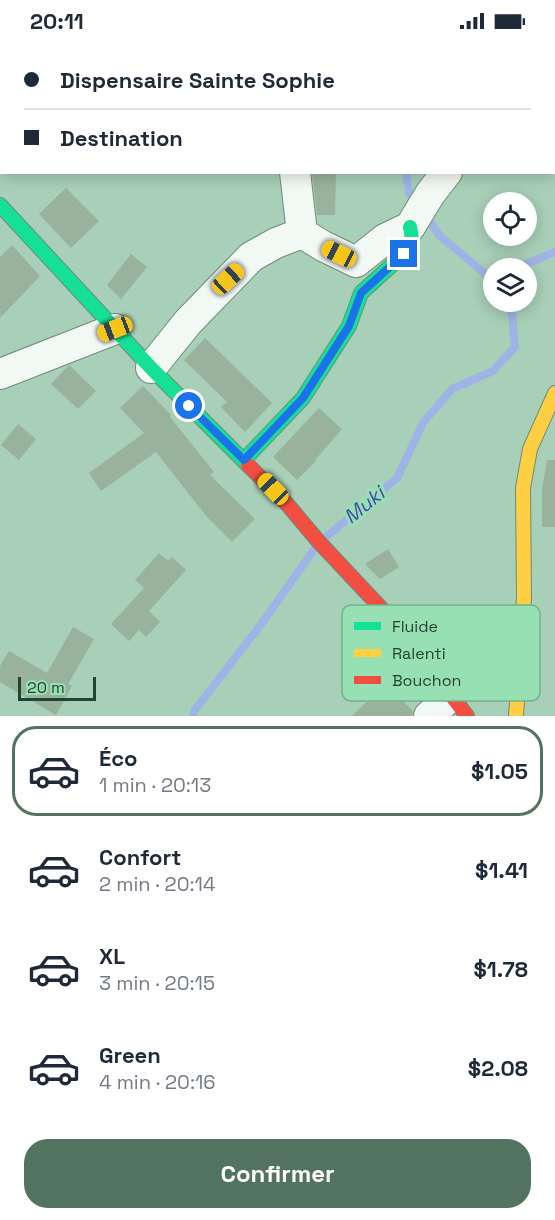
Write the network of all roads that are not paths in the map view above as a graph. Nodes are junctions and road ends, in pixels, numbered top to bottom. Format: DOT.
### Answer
graph roads {
  1 [pos="295,174"];
  2 [pos="445,174"];
  3 [pos="0,205"];
  4 [pos="410,227"];
  5 [pos="302,233"];
  6 [pos="356,262"];
  7 [pos="361,293"];
  8 [pos="115,329"];
  9 [pos="151,368"];
  10 [pos="0,374"];
  11 [pos="555,393"];
  12 [pos="244,460"];
  13 [pos="378,605"];
  14 [pos="524,605"];
  15 [pos="517,701"];
  16 [pos="459,706"];
  17 [pos="429,716"];
  18 [pos="516,716"];
  1 -- 5 [label="street"];
  2 -- 4 [label="street"];
  3 -- 8 [label="street"];
  4 -- 6 [label="street"];
  4 -- 7 [label="street"];
  5 -- 6 [label="street"];
  5 -- 9 [label="street"];
  6 -- 7 [label="street"];
  7 -- 12 [label="street"];
  8 -- 9 [label="street"];
  8 -- 10 [label="street"];
  9 -- 12 [label="street"];
  11 -- 14 [label="street"];
  12 -- 13 [label="street"];
  15 -- 18 [label="street"];
  16 -- 17 [label="street"];
}
